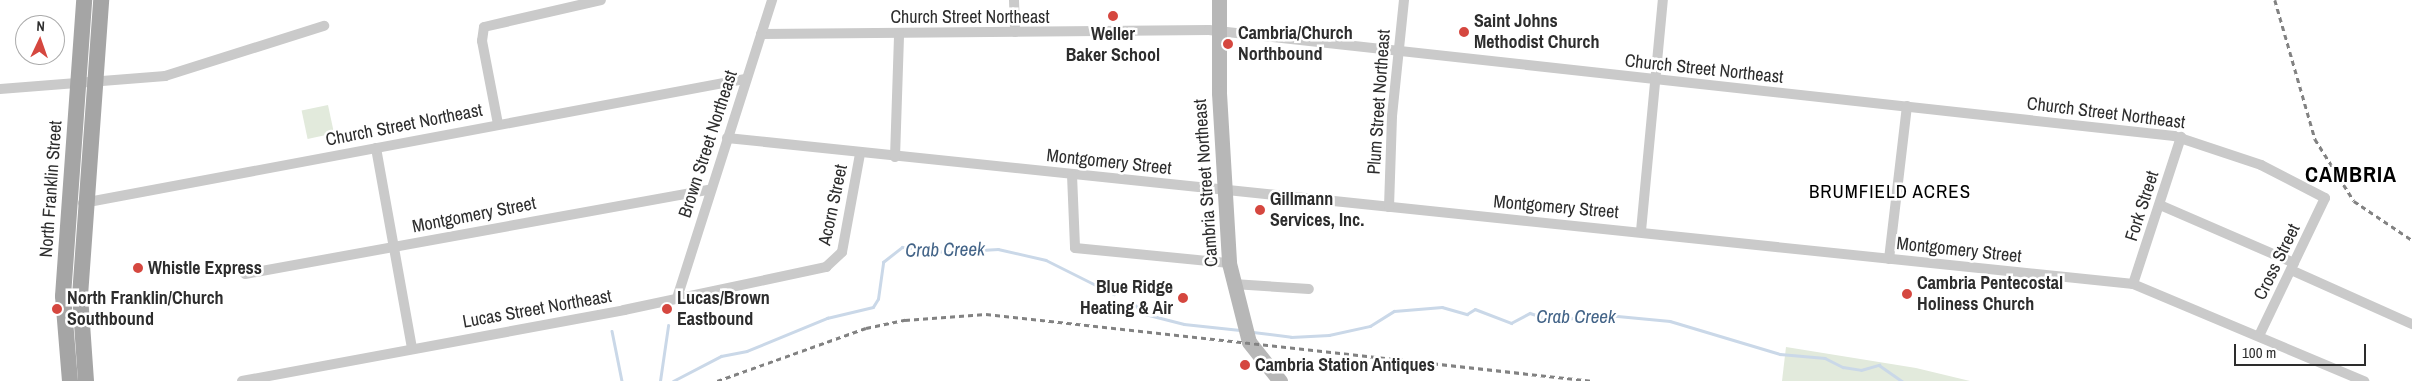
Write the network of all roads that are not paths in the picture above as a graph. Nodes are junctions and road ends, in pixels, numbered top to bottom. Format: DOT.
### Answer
graph roads {
  1 [pos="84,0"];
  2 [pos="101,0"];
  3 [pos="602,0"];
  4 [pos="772,0"];
  5 [pos="1014,0"];
  6 [pos="1219,0"];
  7 [pos="1404,0"];
  8 [pos="1663,0"];
  9 [pos="324,26"];
  10 [pos="1217,31"];
  11 [pos="1015,32"];
  12 [pos="761,34"];
  13 [pos="899,34"];
  14 [pos="1398,54"];
  15 [pos="745,79"];
  16 [pos="1656,80"];
  17 [pos="87,82"];
  18 [pos="0,89"];
  19 [pos="1907,106"];
  20 [pos="498,124"];
  21 [pos="2181,137"];
  22 [pos="727,138"];
  23 [pos="376,148"];
  24 [pos="860,154"];
  25 [pos="894,157"];
  26 [pos="1072,175"];
  27 [pos="709,190"];
  28 [pos="1223,190"];
  29 [pos="2325,202"];
  30 [pos="77,203"];
  31 [pos="2160,205"];
  32 [pos="1389,207"];
  33 [pos="1641,231"];
  34 [pos="396,247"];
  35 [pos="1889,259"];
  36 [pos="836,261"];
  37 [pos="1229,263"];
  38 [pos="2293,266"];
  39 [pos="245,274"];
  40 [pos="1233,284"];
  41 [pos="2133,284"];
  42 [pos="1309,289"];
  43 [pos="677,298"];
  44 [pos="2412,324"];
  45 [pos="2259,336"];
  46 [pos="412,348"];
  47 [pos="70,381"];
  48 [pos="86,381"];
  49 [pos="242,381"];
  50 [pos="1280,381"];
  51 [pos="2364,381"];
  1 -- 17 [label="main road, North Franklin Street"];
  2 -- 17 [label="main road, North Franklin Street"];
  3 -- 20 [label="street"];
  4 -- 12 [label="street, Brown Street Northeast"];
  5 -- 11 [label="street"];
  6 -- 10 [label="main road, Cambria Street Northeast"];
  7 -- 14 [label="street, Plum Street Northeast"];
  8 -- 16 [label="street"];
  9 -- 17 [label="street"];
  10 -- 11 [label="street, Church Street Northeast"];
  10 -- 14 [label="street, Church Street Northeast"];
  10 -- 28 [label="main road, Cambria Street Northeast"];
  11 -- 13 [label="street, Church Street Northeast"];
  12 -- 13 [label="street, Church Street Northeast"];
  12 -- 15 [label="street, Brown Street Northeast"];
  13 -- 25 [label="street"];
  14 -- 16 [label="street, Church Street Northeast"];
  14 -- 32 [label="street, Plum Street Northeast"];
  15 -- 20 [label="street, Church Street Northeast"];
  15 -- 22 [label="street, Brown Street Northeast"];
  16 -- 19 [label="street, Church Street Northeast"];
  16 -- 33 [label="street"];
  17 -- 18 [label="street"];
  17 -- 30 [label="main road, North Franklin Street"];
  19 -- 21 [label="street, Church Street Northeast"];
  19 -- 35 [label="street"];
  20 -- 23 [label="street, Church Street Northeast"];
  21 -- 29 [label="street, Church Street Northeast"];
  21 -- 31 [label="street, Fork Street"];
  22 -- 24 [label="street, Montgomery Street"];
  22 -- 27 [label="street, Brown Street Northeast"];
  23 -- 30 [label="street, Church Street Northeast"];
  23 -- 34 [label="street"];
  24 -- 25 [label="street, Montgomery Street"];
  24 -- 36 [label="street, Acorn Street"];
  25 -- 26 [label="street, Montgomery Street"];
  26 -- 28 [label="street, Montgomery Street"];
  26 -- 37 [label="street"];
  27 -- 34 [label="street, Montgomery Street"];
  27 -- 43 [label="street, Brown Street Northeast"];
  28 -- 32 [label="street, Montgomery Street"];
  28 -- 37 [label="main road, Cambria Street Northeast"];
  29 -- 38 [label="street, Cross Street"];
  30 -- 47 [label="main road, North Franklin Street"];
  30 -- 48 [label="main road, North Franklin Street"];
  31 -- 38 [label="street"];
  31 -- 41 [label="street, Fork Street"];
  32 -- 33 [label="street, Montgomery Street"];
  33 -- 35 [label="street, Montgomery Street"];
  34 -- 39 [label="street, Montgomery Street"];
  34 -- 46 [label="street"];
  35 -- 41 [label="street, Montgomery Street"];
  36 -- 43 [label="street, Lucas Street Northeast"];
  37 -- 40 [label="main road, Cambria Street Northeast"];
  38 -- 44 [label="street"];
  38 -- 45 [label="street, Cross Street"];
  40 -- 42 [label="street"];
  40 -- 50 [label="main road, Cambria Street Northeast"];
  41 -- 45 [label="street, Montgomery Street"];
  43 -- 46 [label="street, Lucas Street Northeast"];
  45 -- 51 [label="street, Montgomery Street"];
  46 -- 49 [label="street, Lucas Street Northeast"];
}
